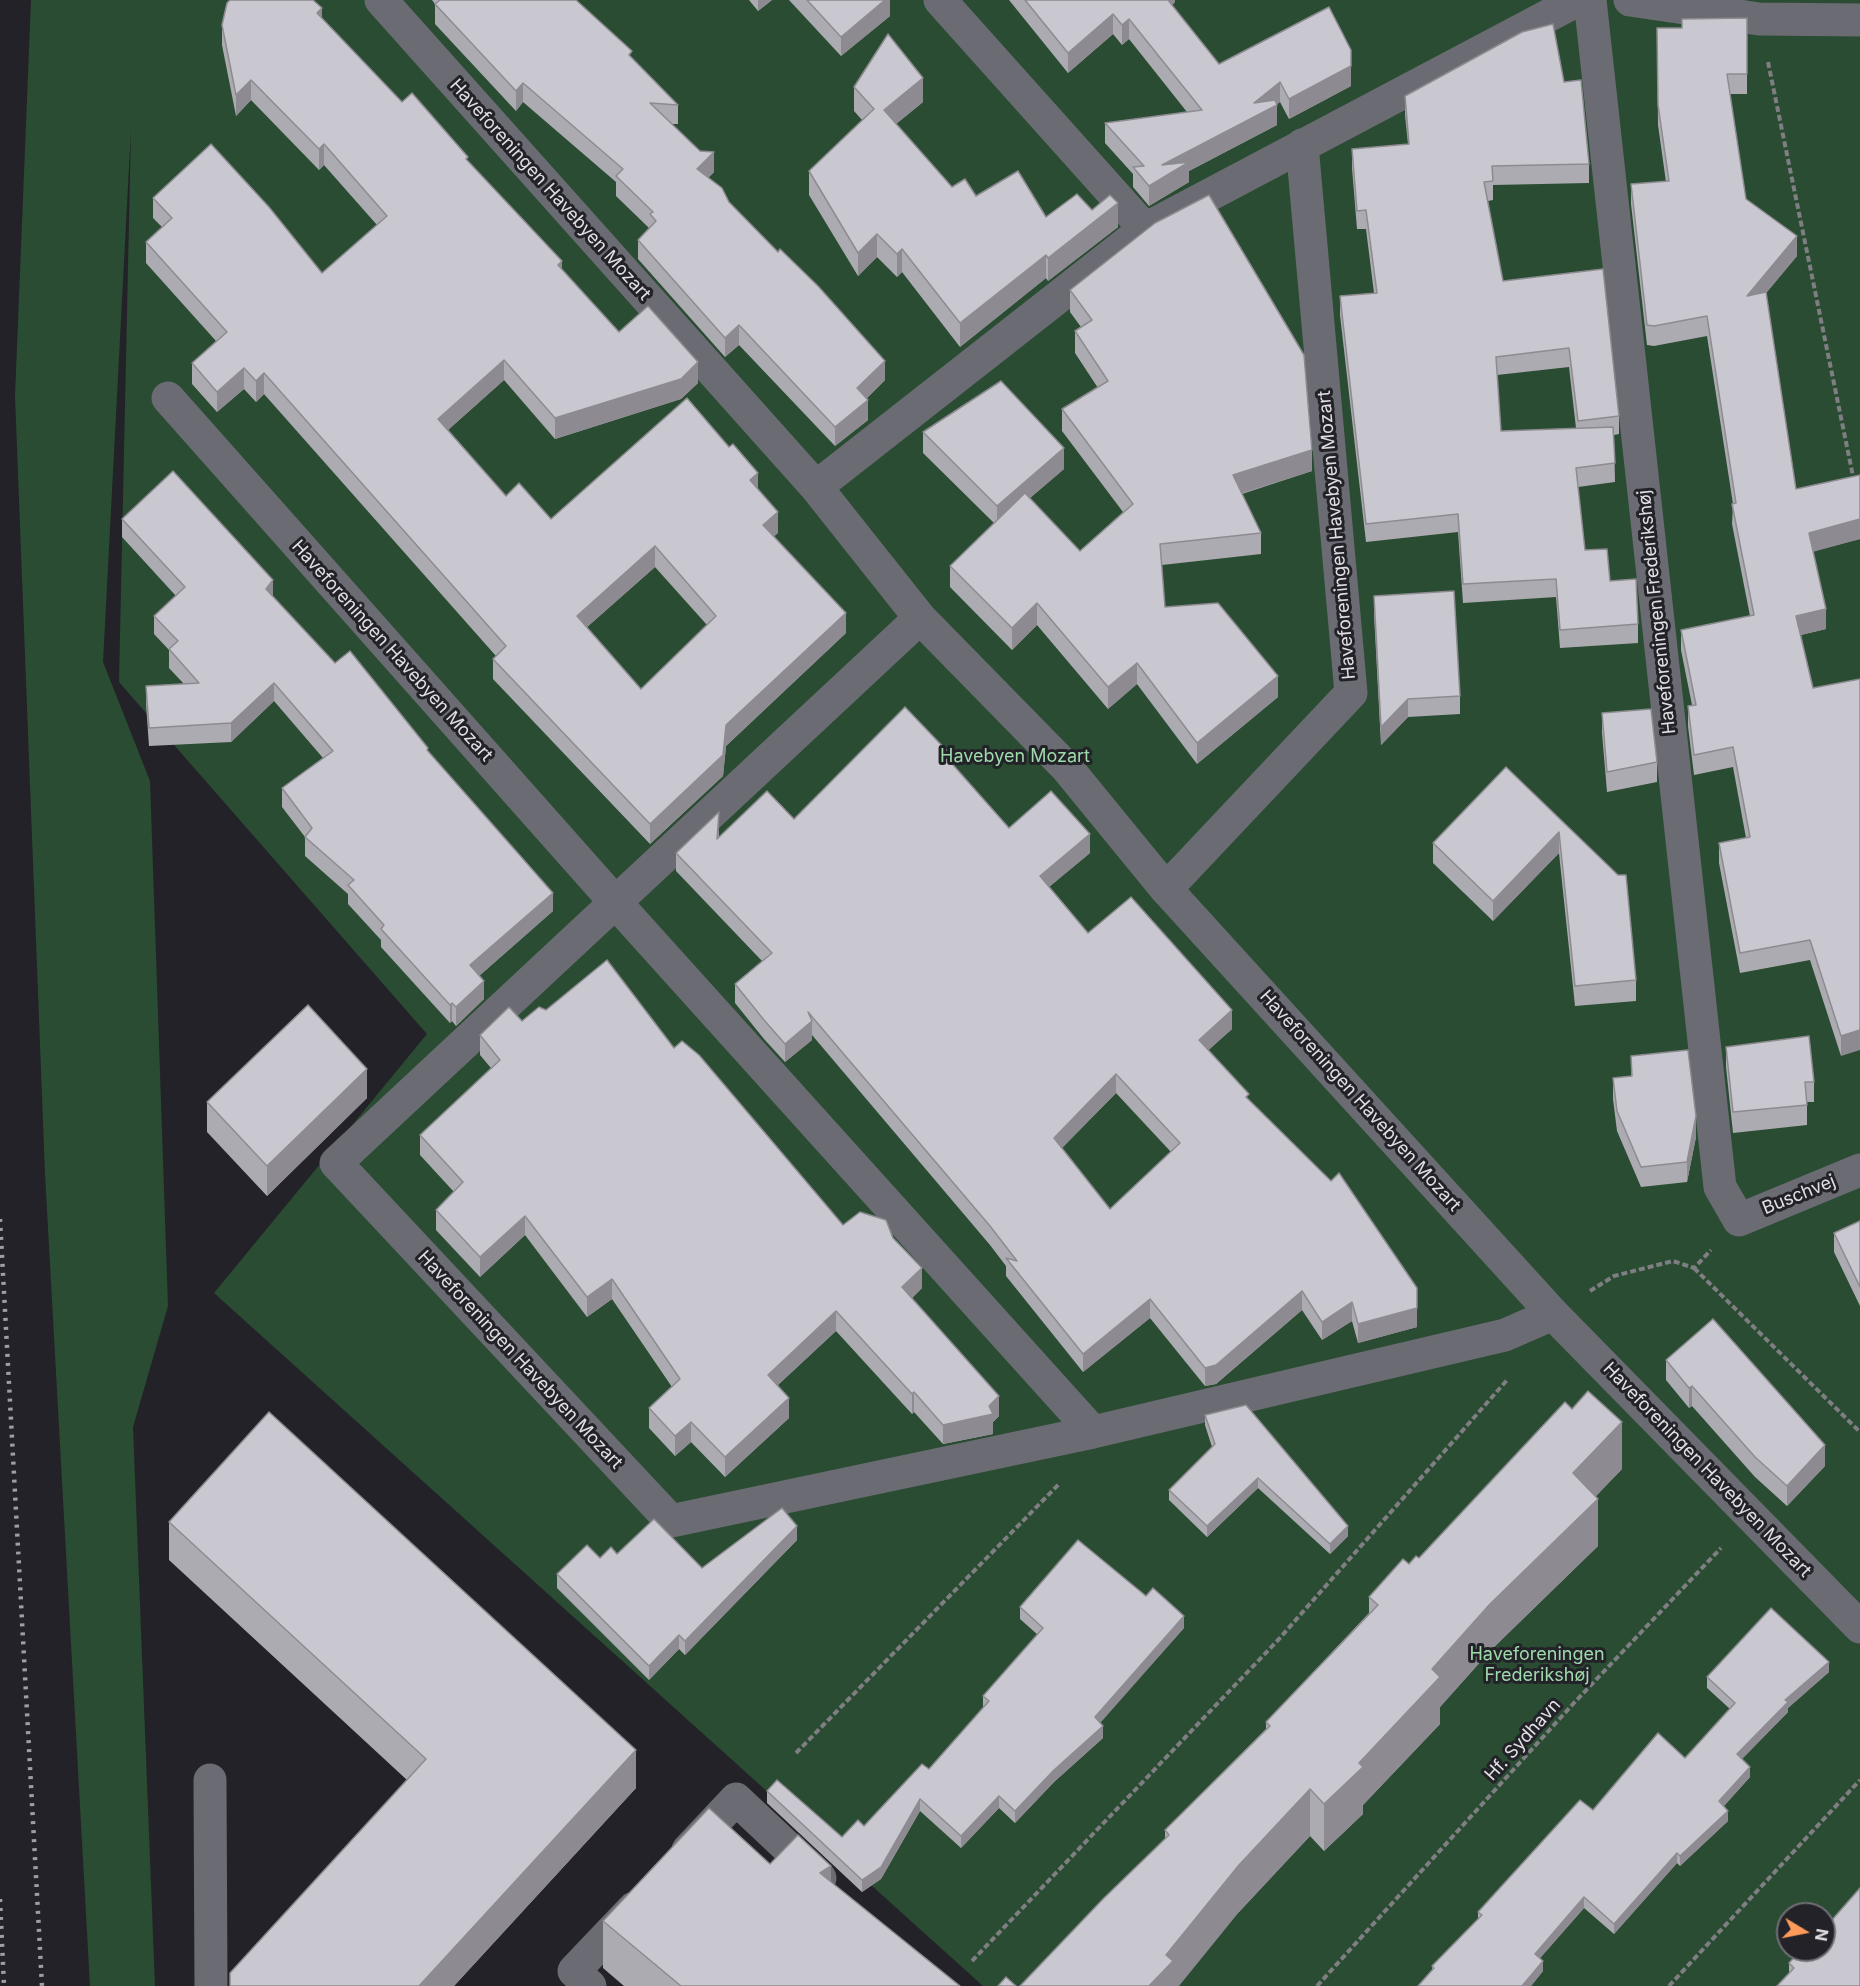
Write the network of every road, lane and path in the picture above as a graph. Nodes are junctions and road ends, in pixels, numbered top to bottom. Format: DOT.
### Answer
graph roads {
  1 [pos="381,0"];
  2 [pos="940,0"];
  3 [pos="1578,0"];
  4 [pos="1590,0"];
  5 [pos="1629,0"];
  6 [pos="1759,19"];
  7 [pos="1860,20"];
  8 [pos="1302,145"];
  9 [pos="1145,229"];
  10 [pos="168,398"];
  11 [pos="1855,485"];
  12 [pos="816,487"];
  13 [pos="920,618"];
  14 [pos="1166,889"];
  15 [pos="616,903"];
  16 [pos="1860,1170"];
  17 [pos="1739,1220"];
  18 [pos="1694,1268"];
  19 [pos="1553,1314"];
  20 [pos="1513,1373"];
  21 [pos="1093,1432"];
  22 [pos="1860,1432"];
  23 [pos="1753,1515"];
  24 [pos="1860,1627"];
  25 [pos="796,1754"];
  26 [pos="210,1780"];
  27 [pos="1860,1780"];
  28 [pos="840,1897"];
  29 [pos="972,1961"];
  30 [pos="211,1986"];
  31 [pos="590,1986"];
  32 [pos="1317,1986"];
  33 [pos="1669,1986"];
  1 -- 12 [label="lane, Haveforeningen Havebyen Mozart"];
  2 -- 9 [label="lane"];
  3 -- 8 [label="lane"];
  4 -- 17 [label="lane, Haveforeningen Frederikshøj"];
  5 -- 6 [label="lane"];
  6 -- 7 [label="lane"];
  6 -- 11 [label="path"];
  8 -- 9 [label="lane"];
  8 -- 14 [label="lane, Haveforeningen Havebyen Mozart"];
  9 -- 12 [label="lane"];
  10 -- 15 [label="lane, Haveforeningen Havebyen Mozart"];
  12 -- 13 [label="lane, Haveforeningen Havebyen Mozart"];
  13 -- 14 [label="lane, Haveforeningen Havebyen Mozart"];
  13 -- 15 [label="lane, Haveforeningen Havebyen Mozart"];
  14 -- 19 [label="lane, Haveforeningen Havebyen Mozart"];
  15 -- 21 [label="lane, Haveforeningen Havebyen Mozart"];
  15 -- 21 [label="lane, Haveforeningen Havebyen Mozart"];
  16 -- 17 [label="lane, Buschvej"];
  17 -- 18 [label="path"];
  18 -- 19 [label="path"];
  18 -- 22 [label="path"];
  19 -- 21 [label="lane, Haveforeningen Havebyen Mozart"];
  19 -- 23 [label="lane, Haveforeningen Havebyen Mozart"];
  20 -- 29 [label="path"];
  21 -- 25 [label="path"];
  23 -- 24 [label="lane, Haveforeningen Havebyen Mozart"];
  23 -- 32 [label="path, Hf. Sydhavn"];
  26 -- 30 [label="lane"];
  27 -- 33 [label="path"];
  28 -- 31 [label="lane"];
}
